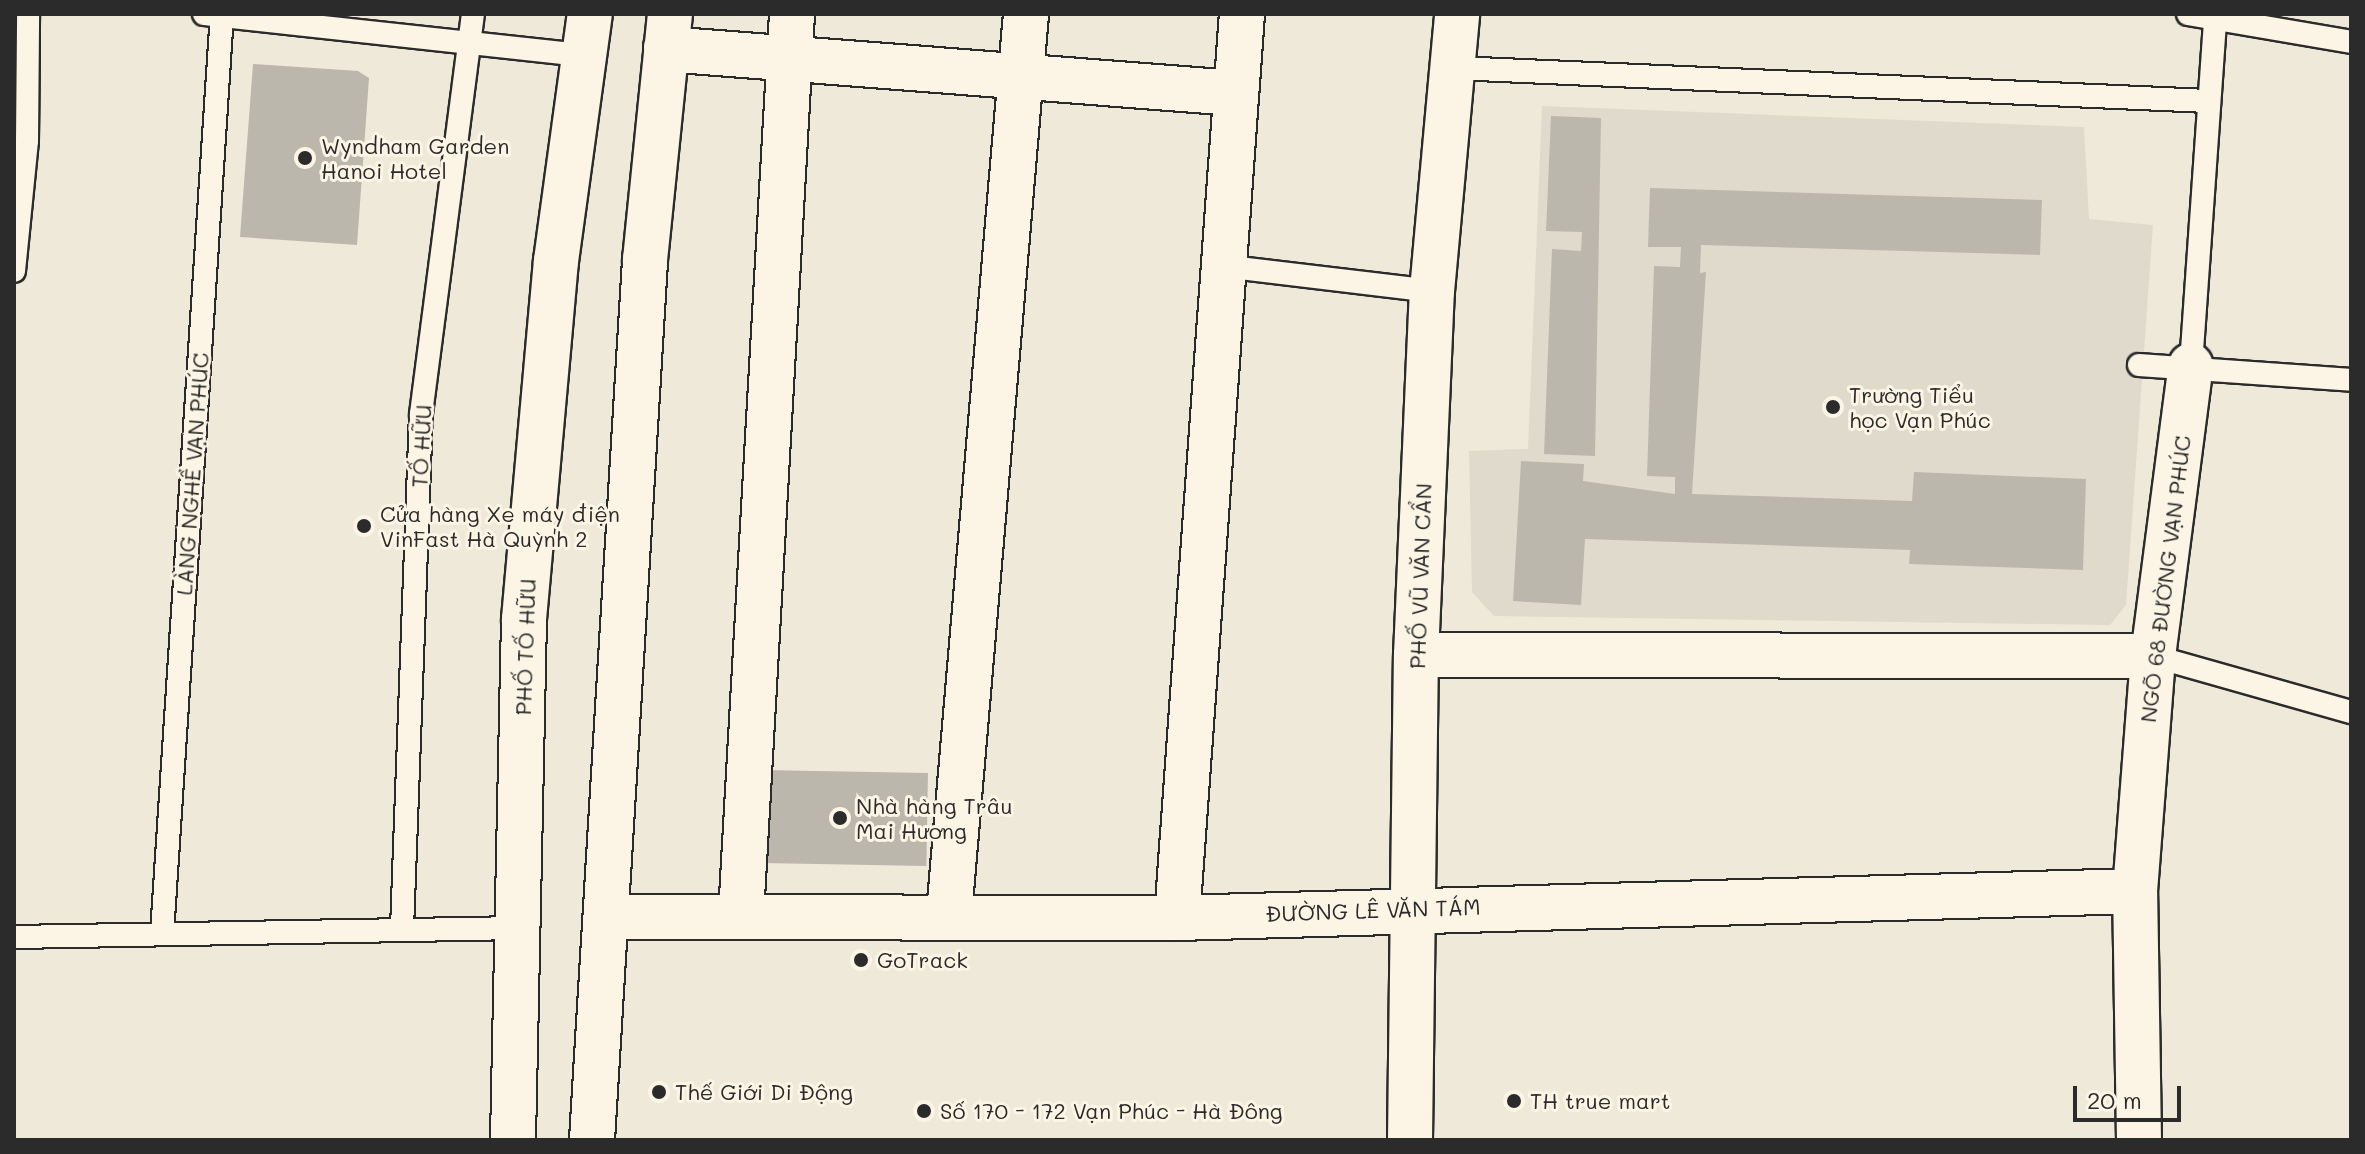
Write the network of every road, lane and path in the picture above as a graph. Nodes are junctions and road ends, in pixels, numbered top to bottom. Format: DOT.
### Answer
graph roads {
  1 [pos="28,14"];
  2 [pos="473,14"];
  3 [pos="792,14"];
  4 [pos="1026,14"];
  5 [pos="1242,14"];
  6 [pos="1457,14"];
  7 [pos="2188,14"];
  8 [pos="216,15"];
  9 [pos="2215,19"];
  10 [pos="668,32"];
  11 [pos="587,35"];
  12 [pos="470,41"];
  13 [pos="2351,42"];
  14 [pos="788,59"];
  15 [pos="1455,68"];
  16 [pos="1019,77"];
  17 [pos="1234,93"];
  18 [pos="2208,101"];
  19 [pos="20,140"];
  20 [pos="1222,266"];
  21 [pos="14,271"];
  22 [pos="1432,291"];
  23 [pos="2139,365"];
  24 [pos="2191,365"];
  25 [pos="2351,380"];
  26 [pos="1416,655"];
  27 [pos="2153,656"];
  28 [pos="2351,712"];
  29 [pos="2135,891"];
  30 [pos="1413,907"];
  31 [pos="949,914"];
  32 [pos="741,915"];
  33 [pos="610,917"];
  34 [pos="1177,918"];
  35 [pos="519,928"];
  36 [pos="402,929"];
  37 [pos="162,934"];
  38 [pos="14,937"];
  39 [pos="513,1140"];
  40 [pos="592,1140"];
  41 [pos="1410,1140"];
  42 [pos="2139,1140"];
  1 -- 19 [label="lane"];
  2 -- 12 [label="lane, TỐ HỮU"];
  3 -- 14 [label="street"];
  4 -- 16 [label="street"];
  5 -- 17 [label="street"];
  6 -- 15 [label="street, PHỐ VŨ VĂN CẨN"];
  7 -- 9 [label="lane"];
  8 -- 12 [label="lane"];
  8 -- 37 [label="lane, LÀNG NGHỀ VẠN PHÚC"];
  9 -- 13 [label="lane"];
  9 -- 18 [label="lane, NGÕ 68 ĐƯỜNG VẠN PHÚC"];
  10 -- 14 [label="street"];
  10 -- 33 [label="street"];
  11 -- 12 [label="lane"];
  11 -- 35 [label="street, PHỐ TỐ HỮU"];
  12 -- 36 [label="lane, TỐ HỮU"];
  14 -- 16 [label="street"];
  14 -- 32 [label="street"];
  15 -- 18 [label="lane"];
  15 -- 22 [label="street, PHỐ VŨ VĂN CẨN"];
  16 -- 17 [label="street"];
  16 -- 31 [label="street"];
  17 -- 20 [label="street"];
  18 -- 24 [label="lane, NGÕ 68 ĐƯỜNG VẠN PHÚC"];
  19 -- 21 [label="lane"];
  20 -- 22 [label="lane"];
  20 -- 34 [label="street"];
  22 -- 26 [label="street, PHỐ VŨ VĂN CẨN"];
  23 -- 24 [label="lane"];
  24 -- 25 [label="lane"];
  24 -- 27 [label="street, NGÕ 68 ĐƯỜNG VẠN PHÚC"];
  26 -- 27 [label="street"];
  26 -- 30 [label="street, PHỐ VŨ VĂN CẨN"];
  27 -- 28 [label="lane"];
  27 -- 29 [label="street, NGÕ 68 ĐƯỜNG VẠN PHÚC"];
  29 -- 30 [label="street, ĐƯỜNG LÊ VĂN TÁM"];
  29 -- 42 [label="street, NGÕ 68 ĐƯỜNG VẠN PHÚC"];
  30 -- 34 [label="street, ĐƯỜNG LÊ VĂN TÁM"];
  30 -- 41 [label="street, PHỐ VŨ VĂN CẨN"];
  31 -- 32 [label="street, ĐƯỜNG LÊ VĂN TÁM"];
  31 -- 34 [label="street, ĐƯỜNG LÊ VĂN TÁM"];
  32 -- 33 [label="street, ĐƯỜNG LÊ VĂN TÁM"];
  33 -- 40 [label="street"];
  35 -- 36 [label="lane"];
  35 -- 39 [label="street, PHỐ TỐ HỮU"];
  36 -- 37 [label="lane"];
  37 -- 38 [label="lane"];
}
